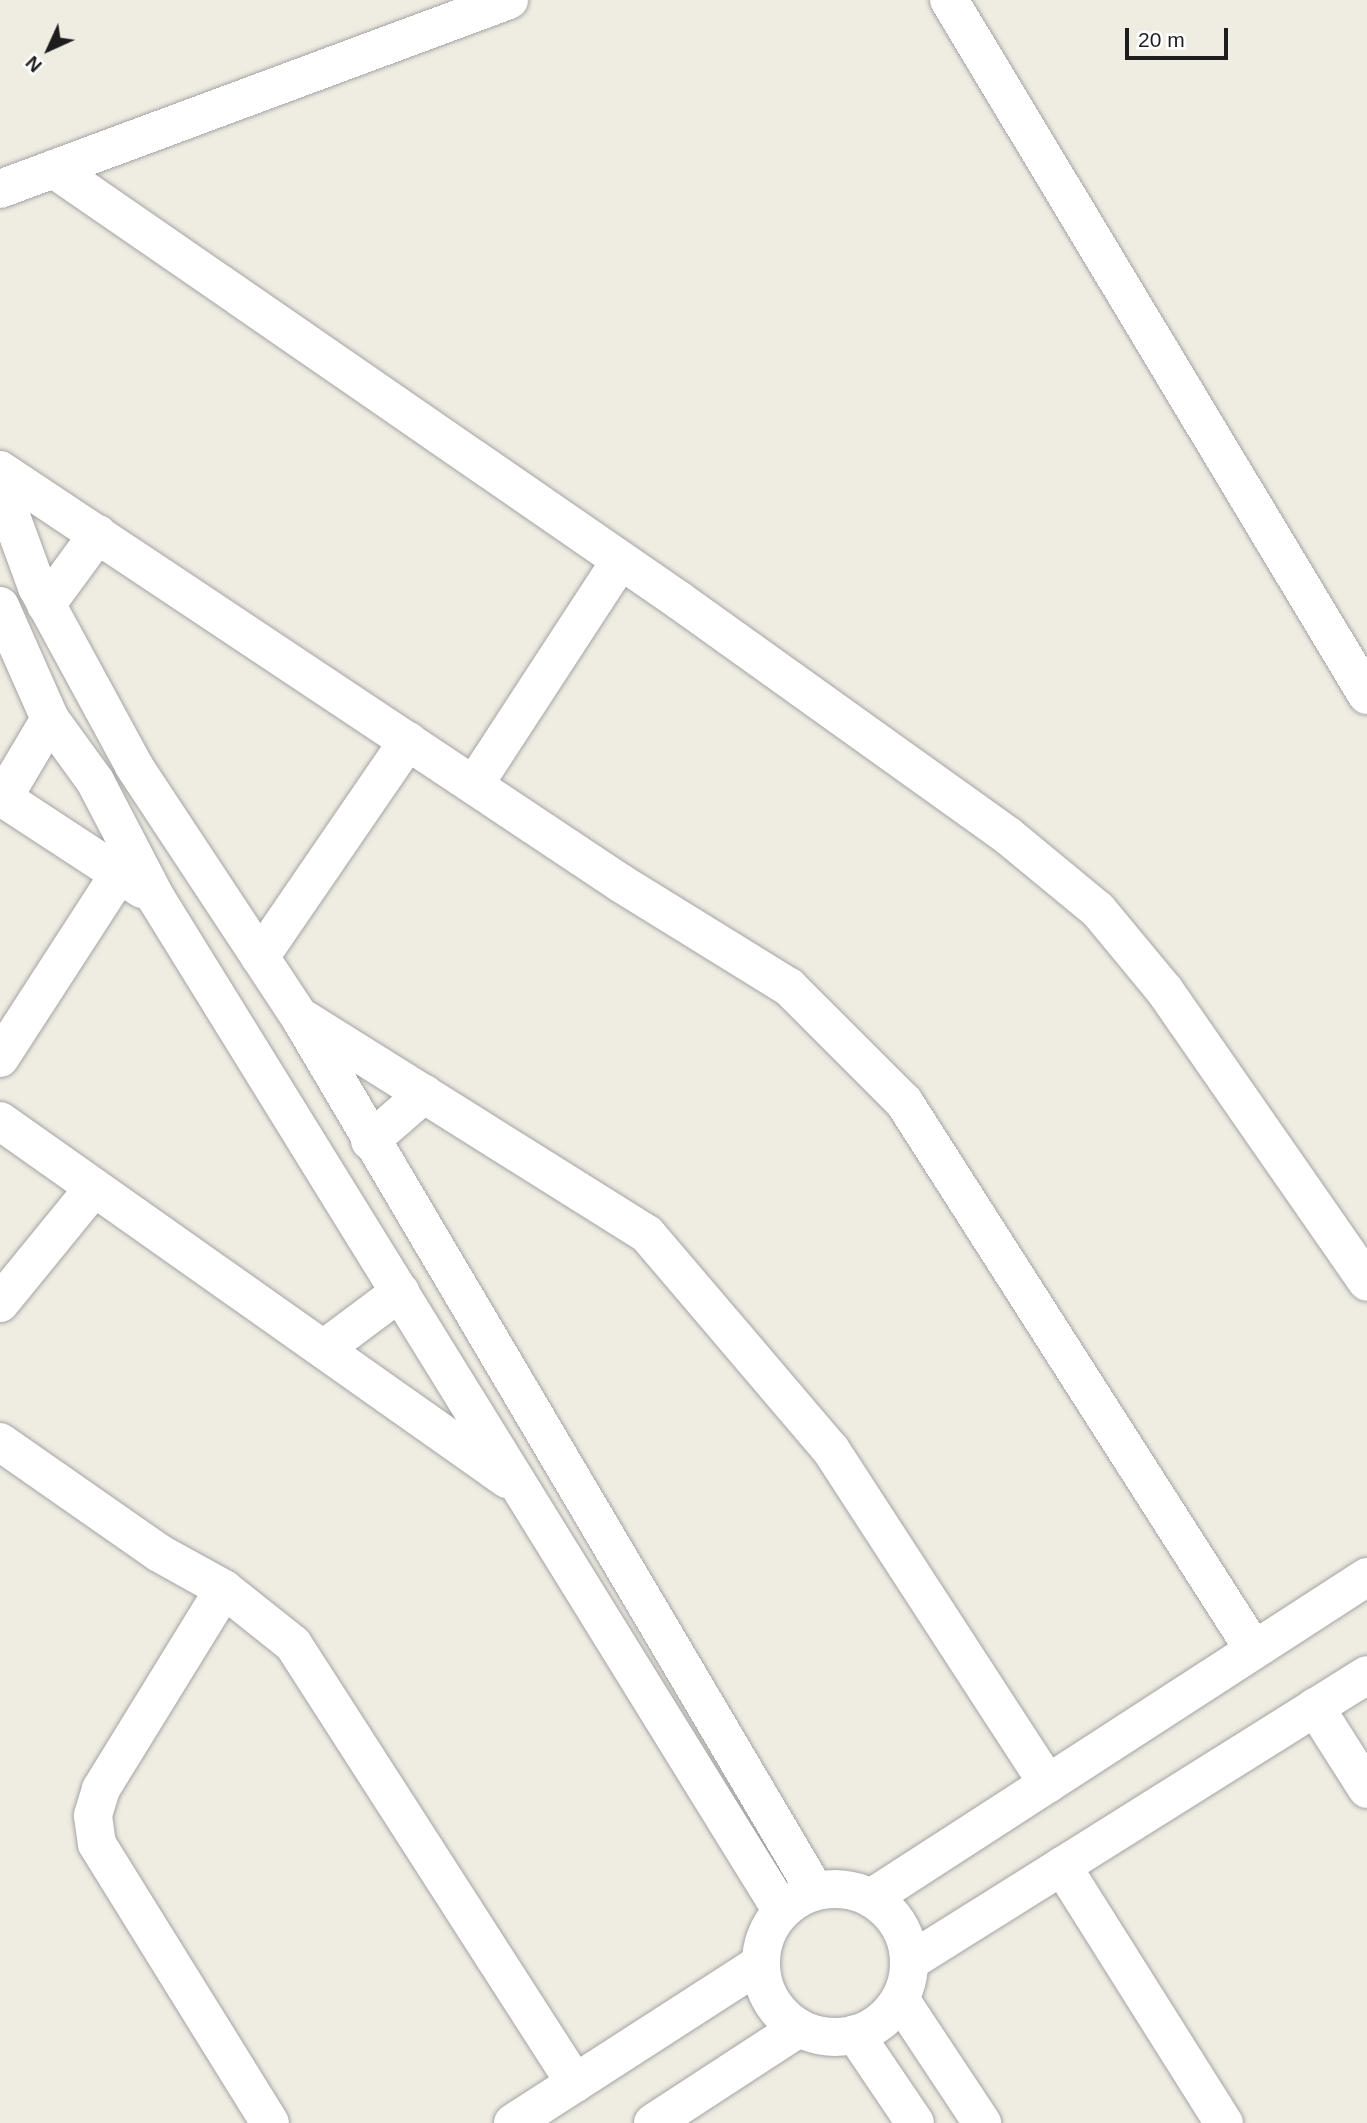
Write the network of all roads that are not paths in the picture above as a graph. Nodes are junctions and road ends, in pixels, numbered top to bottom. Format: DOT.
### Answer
graph roads {
  1 [pos="509,0"];
  2 [pos="949,0"];
  3 [pos="54,169"];
  4 [pos="0,189"];
  5 [pos="0,470"];
  6 [pos="0,486"];
  7 [pos="98,534"];
  8 [pos="620,561"];
  9 [pos="46,605"];
  10 [pos="0,606"];
  11 [pos="1367,695"];
  12 [pos="50,719"];
  13 [pos="408,741"];
  14 [pos="474,785"];
  15 [pos="2,797"];
  16 [pos="119,874"];
  17 [pos="156,898"];
  18 [pos="260,957"];
  19 [pos="299,1016"];
  20 [pos="0,1058"];
  21 [pos="424,1094"];
  22 [pos="0,1121"];
  23 [pos="370,1141"];
  24 [pos="93,1189"];
  25 [pos="1367,1282"];
  26 [pos="400,1292"];
  27 [pos="0,1303"];
  28 [pos="325,1348"];
  29 [pos="0,1442"];
  30 [pos="522,1490"];
  31 [pos="1367,1577"];
  32 [pos="224,1589"];
  33 [pos="1254,1650"];
  34 [pos="1367,1675"];
  35 [pos="1315,1707"];
  36 [pos="1048,1784"];
  37 [pos="1367,1789"];
  38 [pos="1062,1866"];
  39 [pos="815,1891"];
  40 [pos="871,1898"];
  41 [pos="782,1910"];
  42 [pos="909,1962"];
  43 [pos="761,1964"];
  44 [pos="900,1999"];
  45 [pos="799,2028"];
  46 [pos="855,2034"];
  47 [pos="575,2083"];
  48 [pos="270,2123"];
  49 [pos="513,2123"];
  50 [pos="653,2123"];
  51 [pos="915,2123"];
  52 [pos="982,2123"];
  53 [pos="1224,2123"];
  1 -- 3 [label="street"];
  2 -- 11 [label="street"];
  3 -- 4 [label="street"];
  3 -- 8 [label="street"];
  5 -- 7 [label="street"];
  6 -- 9 [label="street"];
  7 -- 9 [label="street"];
  7 -- 13 [label="street"];
  8 -- 14 [label="street"];
  8 -- 25 [label="street"];
  9 -- 18 [label="street"];
  10 -- 12 [label="street"];
  12 -- 15 [label="street"];
  12 -- 17 [label="street"];
  13 -- 14 [label="street"];
  13 -- 18 [label="street"];
  14 -- 33 [label="street"];
  15 -- 16 [label="street"];
  16 -- 17 [label="street"];
  16 -- 20 [label="street"];
  17 -- 26 [label="street"];
  18 -- 19 [label="street"];
  19 -- 21 [label="street"];
  19 -- 23 [label="street"];
  21 -- 23 [label="street"];
  21 -- 36 [label="street"];
  22 -- 24 [label="street"];
  23 -- 39 [label="street"];
  24 -- 27 [label="street"];
  24 -- 28 [label="street"];
  26 -- 28 [label="street"];
  26 -- 30 [label="street"];
  28 -- 30 [label="street"];
  29 -- 32 [label="street"];
  30 -- 41 [label="street"];
  31 -- 33 [label="street"];
  32 -- 47 [label="street"];
  32 -- 48 [label="street"];
  33 -- 36 [label="street"];
  34 -- 35 [label="street"];
  35 -- 37 [label="street"];
  35 -- 38 [label="street"];
  36 -- 40 [label="street"];
  38 -- 42 [label="street"];
  38 -- 53 [label="street"];
  39 -- 40 [label="street"];
  39 -- 41 [label="street"];
  40 -- 42 [label="street"];
  41 -- 43 [label="street"];
  42 -- 44 [label="street"];
  43 -- 45 [label="street"];
  43 -- 47 [label="street"];
  44 -- 46 [label="street"];
  44 -- 52 [label="street"];
  45 -- 46 [label="street"];
  45 -- 50 [label="street"];
  46 -- 51 [label="street"];
  47 -- 49 [label="street"];
}
